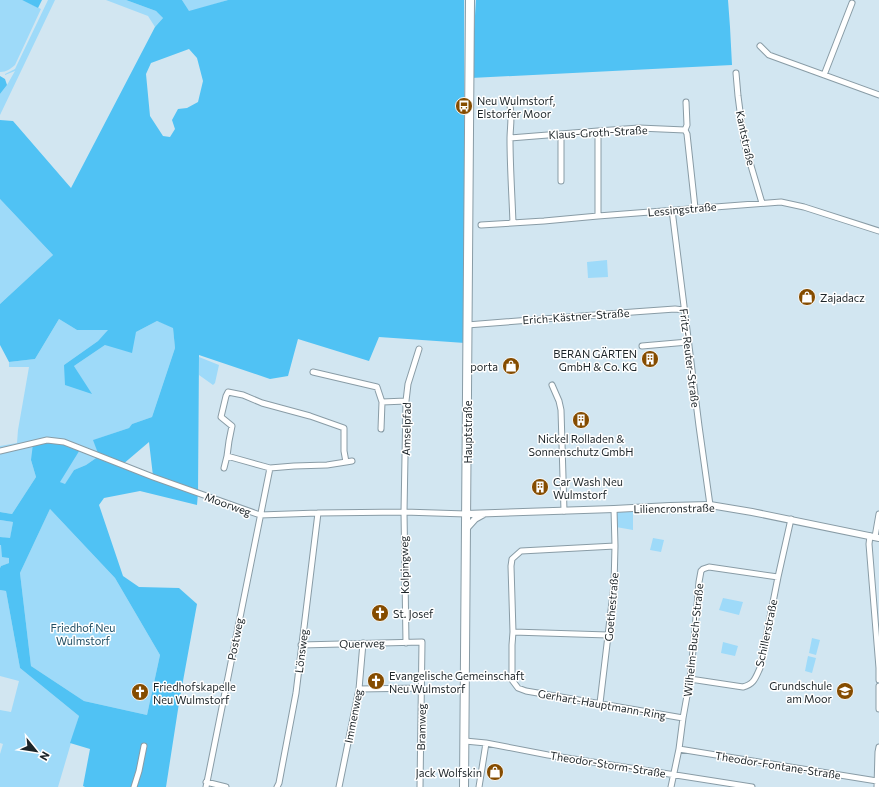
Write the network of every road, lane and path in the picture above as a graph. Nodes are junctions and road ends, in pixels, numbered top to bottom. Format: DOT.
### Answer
graph roads {
  1 [pos="470,0"];
  2 [pos="852,3"];
  3 [pos="760,46"];
  4 [pos="736,73"];
  5 [pos="824,75"];
  6 [pos="879,95"];
  7 [pos="509,102"];
  8 [pos="686,102"];
  9 [pos="685,130"];
  10 [pos="598,131"];
  11 [pos="561,134"];
  12 [pos="510,138"];
  13 [pos="561,181"];
  14 [pos="762,203"];
  15 [pos="695,208"];
  16 [pos="672,210"];
  17 [pos="598,216"];
  18 [pos="513,223"];
  19 [pos="481,225"];
  20 [pos="879,231"];
  21 [pos="684,310"];
  22 [pos="467,325"];
  23 [pos="688,342"];
  24 [pos="642,346"];
  25 [pos="419,349"];
  26 [pos="314,372"];
  27 [pos="552,385"];
  28 [pos="406,401"];
  29 [pos="382,402"];
  30 [pos="381,429"];
  31 [pos="0,451"];
  32 [pos="227,456"];
  33 [pos="352,461"];
  34 [pos="346,462"];
  35 [pos="224,468"];
  36 [pos="270,468"];
  37 [pos="710,505"];
  38 [pos="614,509"];
  39 [pos="564,511"];
  40 [pos="404,512"];
  41 [pos="318,513"];
  42 [pos="466,514"];
  43 [pos="485,514"];
  44 [pos="879,514"];
  45 [pos="260,515"];
  46 [pos="791,520"];
  47 [pos="466,529"];
  48 [pos="875,537"];
  49 [pos="615,546"];
  50 [pos="778,576"];
  51 [pos="513,632"];
  52 [pos="608,634"];
  53 [pos="422,642"];
  54 [pos="363,643"];
  55 [pos="406,643"];
  56 [pos="301,645"];
  57 [pos="879,668"];
  58 [pos="690,678"];
  59 [pos="879,680"];
  60 [pos="879,686"];
  61 [pos="422,688"];
  62 [pos="359,689"];
  63 [pos="600,703"];
  64 [pos="879,709"];
  65 [pos="683,718"];
  66 [pos="464,741"];
  67 [pos="486,743"];
  68 [pos="144,746"];
  69 [pos="879,747"];
  70 [pos="679,749"];
  71 [pos="673,774"];
  72 [pos="877,784"];
  73 [pos="206,785"];
  74 [pos="134,787"];
  75 [pos="226,787"];
  76 [pos="277,787"];
  77 [pos="338,787"];
  78 [pos="420,787"];
  79 [pos="464,787"];
  80 [pos="479,787"];
  81 [pos="671,787"];
  82 [pos="752,787"];
  1 -- 22 [label="main road, Hauptstraße"];
  2 -- 5 [label="street"];
  3 -- 5 [label="street"];
  4 -- 14 [label="street, Kantstraße"];
  5 -- 6 [label="street"];
  7 -- 12 [label="street"];
  8 -- 9 [label="street"];
  9 -- 10 [label="street, Klaus-Groth-Straße"];
  9 -- 15 [label="street"];
  10 -- 11 [label="street, Klaus-Groth-Straße"];
  10 -- 17 [label="street"];
  11 -- 12 [label="street, Klaus-Groth-Straße"];
  11 -- 13 [label="street"];
  12 -- 18 [label="street"];
  14 -- 15 [label="street, Lessingstraße"];
  14 -- 20 [label="street, Lessingstraße"];
  15 -- 16 [label="street, Lessingstraße"];
  16 -- 17 [label="street, Lessingstraße"];
  16 -- 21 [label="street, Fritz-Reuter-Straße"];
  17 -- 18 [label="street, Lessingstraße"];
  18 -- 19 [label="street, Lessingstraße"];
  21 -- 22 [label="street, Erich-Kästner-Straße"];
  21 -- 23 [label="street, Fritz-Reuter-Straße"];
  22 -- 42 [label="main road, Hauptstraße"];
  23 -- 24 [label="street"];
  23 -- 37 [label="street, Fritz-Reuter-Straße"];
  25 -- 28 [label="street, Amselpfad"];
  26 -- 29 [label="street"];
  27 -- 39 [label="street"];
  28 -- 29 [label="street"];
  28 -- 40 [label="street, Amselpfad"];
  29 -- 30 [label="street"];
  31 -- 45 [label="street, Moorweg"];
  32 -- 34 [label="street"];
  32 -- 35 [label="street"];
  32 -- 36 [label="street"];
  33 -- 34 [label="street"];
  34 -- 36 [label="street"];
  36 -- 45 [label="street, Postweg"];
  37 -- 38 [label="street, Liliencronstraße"];
  37 -- 46 [label="street, Liliencronstraße"];
  38 -- 39 [label="street, Liliencronstraße"];
  38 -- 49 [label="street, Goethestraße"];
  39 -- 43 [label="street, Liliencronstraße"];
  40 -- 41 [label="street, Moorweg"];
  40 -- 42 [label="street, Moorweg"];
  40 -- 55 [label="street, Kolpingweg"];
  41 -- 45 [label="street, Moorweg"];
  41 -- 56 [label="street, Lönsweg"];
  42 -- 43 [label="street, Liliencronstraße"];
  42 -- 47 [label="main road, Hauptstraße"];
  43 -- 47 [label="street"];
  44 -- 48 [label="street"];
  45 -- 73 [label="street, Postweg"];
  46 -- 48 [label="street, Liliencronstraße"];
  46 -- 50 [label="street, Schillerstraße"];
  47 -- 66 [label="main road, Hauptstraße"];
  48 -- 57 [label="street"];
  49 -- 51 [label="street, Gerhart-Hauptmann-Ring"];
  49 -- 52 [label="street, Goethestraße"];
  50 -- 58 [label="street, Schillerstraße"];
  50 -- 58 [label="street, Wilhelm-Busch-Straße"];
  51 -- 52 [label="street"];
  51 -- 63 [label="street, Gerhart-Hauptmann-Ring"];
  52 -- 63 [label="street, Goethestraße"];
  53 -- 55 [label="street, Querweg"];
  53 -- 61 [label="street, Bramweg"];
  54 -- 55 [label="street, Querweg"];
  54 -- 56 [label="street, Querweg"];
  54 -- 62 [label="street, Immenweg"];
  56 -- 76 [label="street, Lönsweg"];
  57 -- 59 [label="street"];
  58 -- 65 [label="street, Wilhelm-Busch-Straße"];
  60 -- 64 [label="street"];
  61 -- 62 [label="street"];
  61 -- 78 [label="street, Bramweg"];
  62 -- 77 [label="street, Immenweg"];
  63 -- 65 [label="street, Gerhart-Hauptmann-Ring"];
  65 -- 70 [label="street, Wilhelm-Busch-Straße"];
  66 -- 67 [label="street, Theodor-Storm-Straße"];
  66 -- 79 [label="main road, Hauptstraße"];
  67 -- 71 [label="street, Theodor-Storm-Straße"];
  67 -- 80 [label="street"];
  68 -- 74 [label="street"];
  69 -- 72 [label="street"];
  70 -- 71 [label="street, Wilhelm-Busch-Straße"];
  70 -- 72 [label="street, Theodor-Fontane-Straße"];
  71 -- 81 [label="street, Wilhelm-Busch-Straße"];
  71 -- 82 [label="street, Theodor-Storm-Straße"];
  73 -- 75 [label="street"];
}
